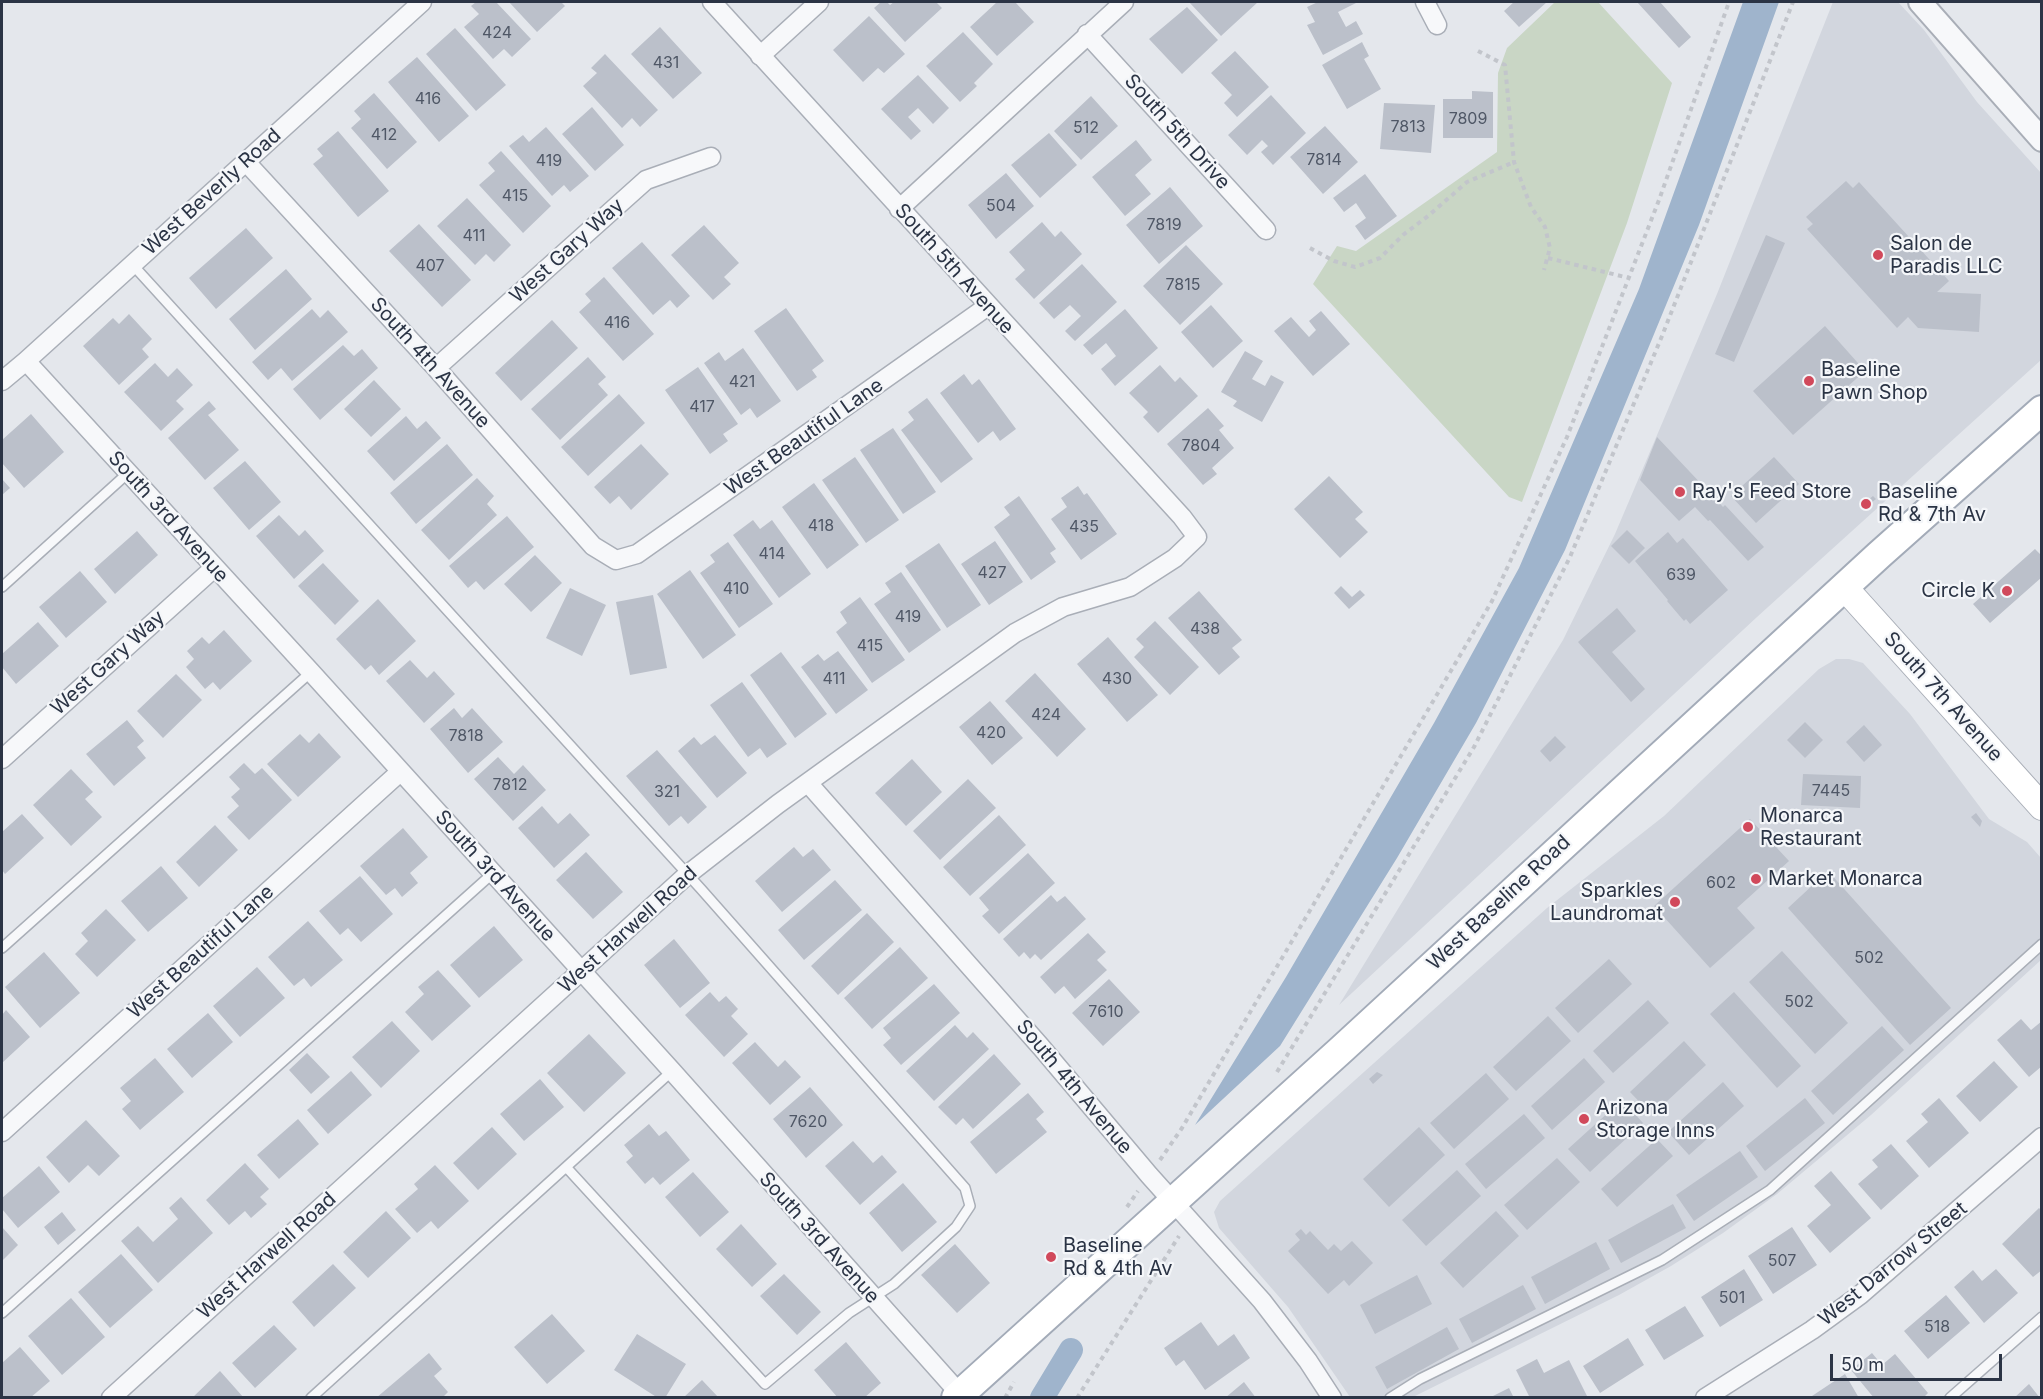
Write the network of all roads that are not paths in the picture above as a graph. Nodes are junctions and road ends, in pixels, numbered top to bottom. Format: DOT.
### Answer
graph roads {
  1 [pos="422,2"];
  2 [pos="711,2"];
  3 [pos="819,2"];
  4 [pos="1124,2"];
  5 [pos="1425,2"];
  6 [pos="1920,2"];
  7 [pos="1437,25"];
  8 [pos="1087,34"];
  9 [pos="760,56"];
  10 [pos="2042,140"];
  11 [pos="711,157"];
  12 [pos="246,162"];
  13 [pos="899,209"];
  14 [pos="1266,230"];
  15 [pos="132,264"];
  16 [pos="988,306"];
  17 [pos="26,361"];
  18 [pos="436,368"];
  19 [pos="2,381"];
  20 [pos="2042,410"];
  21 [pos="128,473"];
  22 [pos="1197,537"];
  23 [pos="616,560"];
  24 [pos="214,568"];
  25 [pos="2,587"];
  26 [pos="1844,587"];
  27 [pos="311,672"];
  28 [pos="2,759"];
  29 [pos="400,772"];
  30 [pos="808,783"];
  31 [pos="2042,807"];
  32 [pos="492,874"];
  33 [pos="687,875"];
  34 [pos="2042,944"];
  35 [pos="2,948"];
  36 [pos="581,971"];
  37 [pos="672,1071"];
  38 [pos="2,1132"];
  39 [pos="2042,1137"];
  40 [pos="567,1167"];
  41 [pos="1173,1202"];
  42 [pos="873,1298"];
  43 [pos="2,1313"];
  44 [pos="2042,1317"];
  45 [pos="958,1396"];
  46 [pos="111,1398"];
  47 [pos="311,1398"];
  48 [pos="1332,1398"];
  49 [pos="1390,1398"];
  50 [pos="1705,1398"];
  51 [pos="1950,1398"];
  1 -- 12 [label="street, West Beverly Road"];
  2 -- 9 [label="street, South 5th Avenue"];
  3 -- 9 [label="street"];
  4 -- 8 [label="street"];
  5 -- 7 [label="street"];
  6 -- 10 [label="street"];
  8 -- 13 [label="street"];
  8 -- 14 [label="street, South 5th Drive"];
  9 -- 13 [label="street, South 5th Avenue"];
  11 -- 18 [label="street, West Gary Way"];
  12 -- 15 [label="street, West Beverly Road"];
  12 -- 18 [label="street, South 4th Avenue"];
  13 -- 16 [label="street, South 5th Avenue"];
  15 -- 17 [label="street, West Beverly Road"];
  15 -- 33 [label="lane"];
  16 -- 22 [label="street, South 5th Avenue"];
  16 -- 23 [label="street, West Beautiful Lane"];
  17 -- 19 [label="street, West Beverly Road"];
  17 -- 21 [label="street, South 3rd Avenue"];
  18 -- 23 [label="street, South 4th Avenue"];
  20 -- 26 [label="main road, West Baseline Road"];
  21 -- 24 [label="street, South 3rd Avenue"];
  21 -- 25 [label="lane"];
  22 -- 30 [label="street, West Harwell Road"];
  24 -- 27 [label="street, South 3rd Avenue"];
  24 -- 28 [label="street, West Gary Way"];
  26 -- 31 [label="main road, South 7th Avenue"];
  26 -- 41 [label="main road, West Baseline Road"];
  27 -- 29 [label="street, South 3rd Avenue"];
  27 -- 35 [label="lane"];
  29 -- 32 [label="street, South 3rd Avenue"];
  29 -- 38 [label="street, West Beautiful Lane"];
  30 -- 33 [label="street, West Harwell Road"];
  30 -- 41 [label="street, South 4th Avenue"];
  32 -- 36 [label="street, South 3rd Avenue"];
  32 -- 43 [label="lane"];
  33 -- 36 [label="street, West Harwell Road"];
  33 -- 42 [label="lane"];
  34 -- 49 [label="lane"];
  36 -- 37 [label="street, South 3rd Avenue"];
  36 -- 46 [label="street, West Harwell Road"];
  37 -- 40 [label="lane"];
  37 -- 42 [label="street, South 3rd Avenue"];
  39 -- 50 [label="street, West Darrow Street"];
  40 -- 42 [label="lane"];
  40 -- 47 [label="lane"];
  41 -- 45 [label="main road, West Baseline Road"];
  41 -- 48 [label="street, South 4th Avenue"];
  42 -- 45 [label="street, South 3rd Avenue"];
  44 -- 51 [label="lane"];
}
